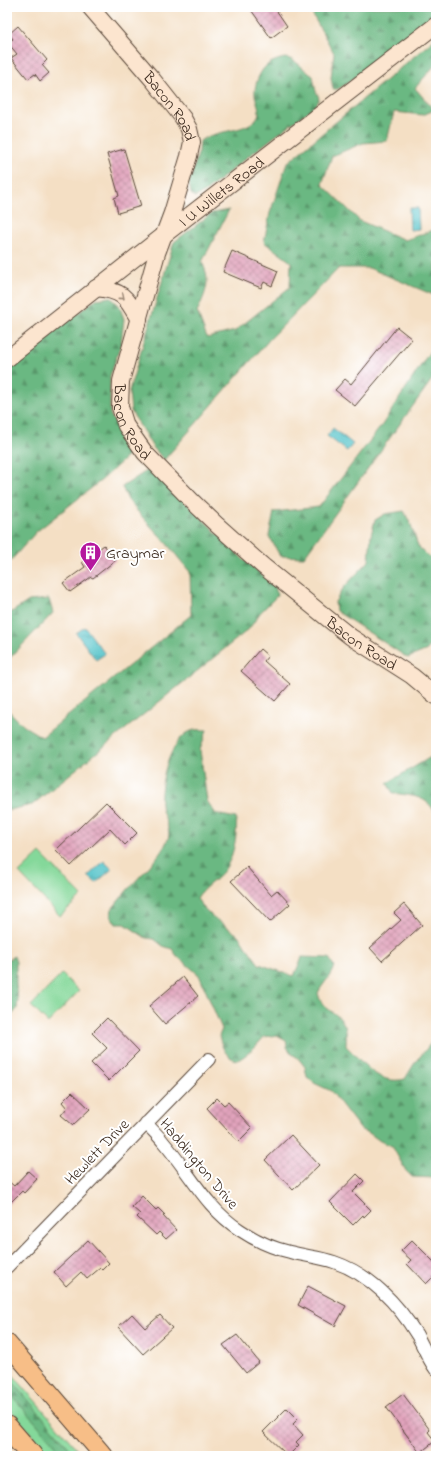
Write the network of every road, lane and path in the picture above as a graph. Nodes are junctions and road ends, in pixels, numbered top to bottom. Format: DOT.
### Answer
graph roads {
  1 [pos="90,7"];
  2 [pos="436,25"];
  3 [pos="164,235"];
  4 [pos="96,288"];
  5 [pos="139,320"];
  6 [pos="7,359"];
  7 [pos="436,696"];
  8 [pos="209,1059"];
  9 [pos="146,1124"];
  10 [pos="7,1267"];
  11 [pos="7,1343"];
  12 [pos="436,1370"];
  13 [pos="7,1427"];
  14 [pos="32,1456"];
  15 [pos="104,1456"];
  1 -- 3 [label="street, Bacon Road"];
  2 -- 3 [label="street, I U Willets Road"];
  3 -- 4 [label="street, I U Willets Road"];
  3 -- 5 [label="street, Bacon Road"];
  4 -- 5 [label="street, one-way"];
  4 -- 6 [label="street, I U Willets Road"];
  5 -- 7 [label="street, Bacon Road"];
  8 -- 9 [label="street, Hewlett Drive"];
  9 -- 10 [label="street, Hewlett Drive"];
  9 -- 12 [label="street, Haddington Drive"];
  11 -- 15 [label="main road"];
  13 -- 14 [label="highway"];
}
